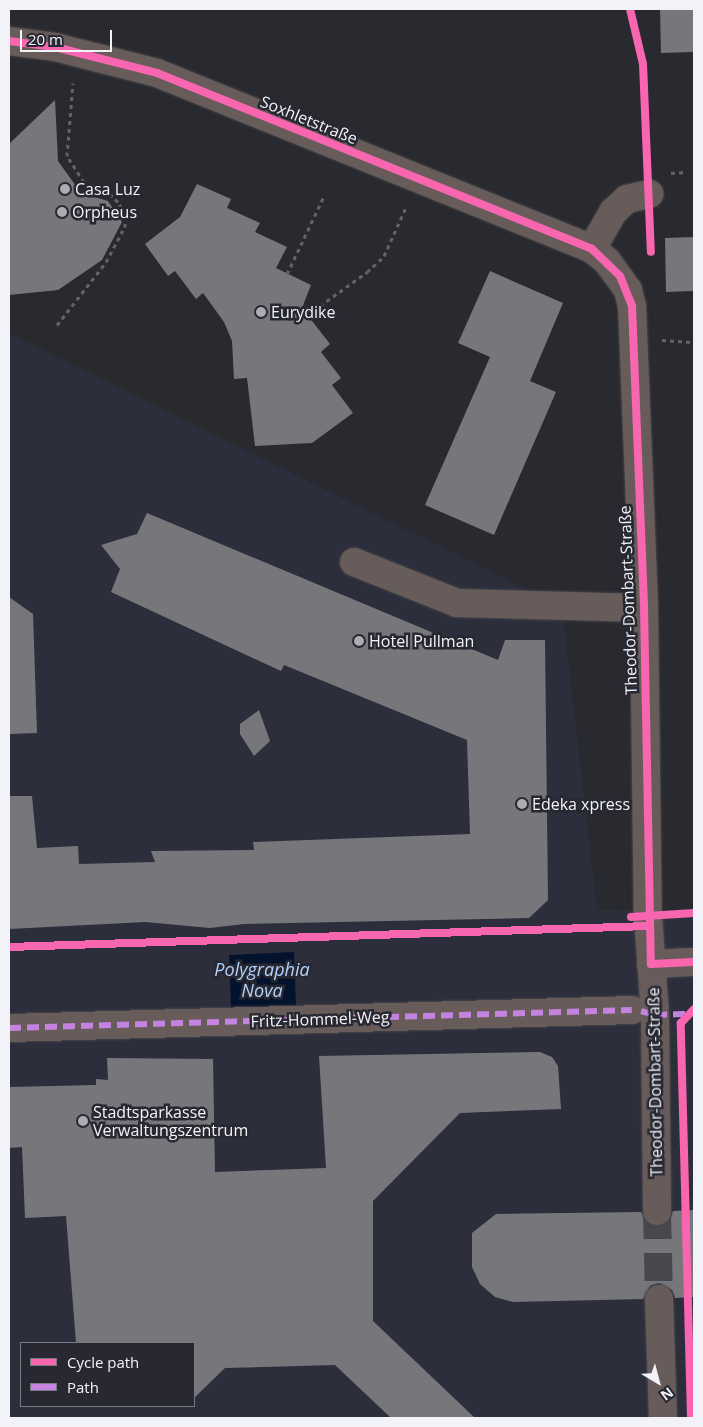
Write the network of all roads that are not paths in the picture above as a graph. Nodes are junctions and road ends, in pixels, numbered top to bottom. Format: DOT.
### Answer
graph roads {
  1 [pos="9,41"];
  2 [pos="648,194"];
  3 [pos="592,249"];
  4 [pos="354,562"];
  5 [pos="644,608"];
  6 [pos="694,962"];
  7 [pos="651,964"];
  8 [pos="632,1010"];
  9 [pos="9,1028"];
  10 [pos="656,1211"];
  11 [pos="659,1299"];
  12 [pos="663,1418"];
  1 -- 3 [label="street, Soxhletstraße"];
  2 -- 3 [label="street"];
  3 -- 5 [label="street, Theodor-Dombart-Straße"];
  4 -- 5 [label="street"];
  5 -- 7 [label="street, Theodor-Dombart-Straße"];
  6 -- 7 [label="street"];
  7 -- 10 [label="street, Theodor-Dombart-Straße"];
  8 -- 9 [label="street, Fritz-Hommel-Weg"];
  11 -- 12 [label="street"];
}
